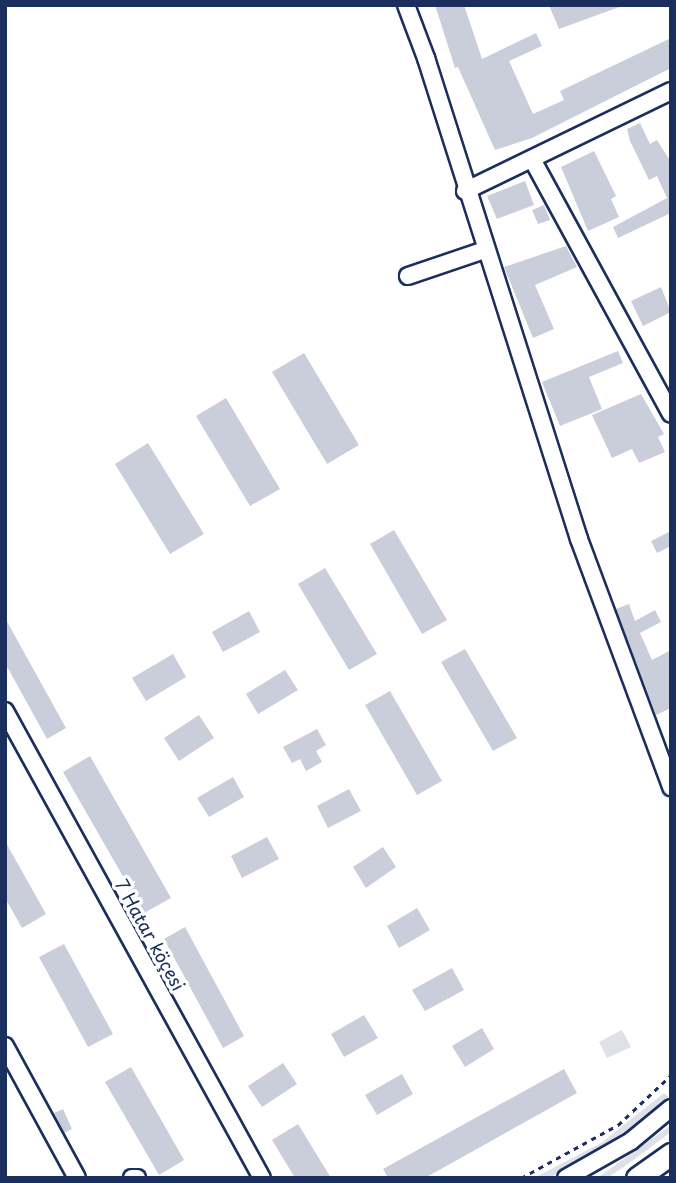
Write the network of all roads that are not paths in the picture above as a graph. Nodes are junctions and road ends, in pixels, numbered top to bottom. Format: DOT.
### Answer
graph roads {
  1 [pos="406,5"];
  2 [pos="671,91"];
  3 [pos="532,159"];
  4 [pos="465,191"];
  5 [pos="485,250"];
  6 [pos="408,276"];
  7 [pos="671,414"];
  8 [pos="5,711"];
  9 [pos="671,787"];
  10 [pos="5,1046"];
  11 [pos="671,1108"];
  12 [pos="671,1154"];
  13 [pos="77,1178"];
  14 [pos="132,1178"];
  15 [pos="137,1178"];
  16 [pos="262,1178"];
  17 [pos="566,1178"];
  18 [pos="637,1178"];
  1 -- 4 [label="street"];
  2 -- 3 [label="street"];
  3 -- 4 [label="street"];
  3 -- 7 [label="street"];
  4 -- 5 [label="street"];
  5 -- 6 [label="street"];
  5 -- 9 [label="street"];
  8 -- 16 [label="street, 7 Hatar köçesi"];
  10 -- 13 [label="street"];
  11 -- 17 [label="street"];
  12 -- 18 [label="main road"];
  14 -- 15 [label="street"];
}
